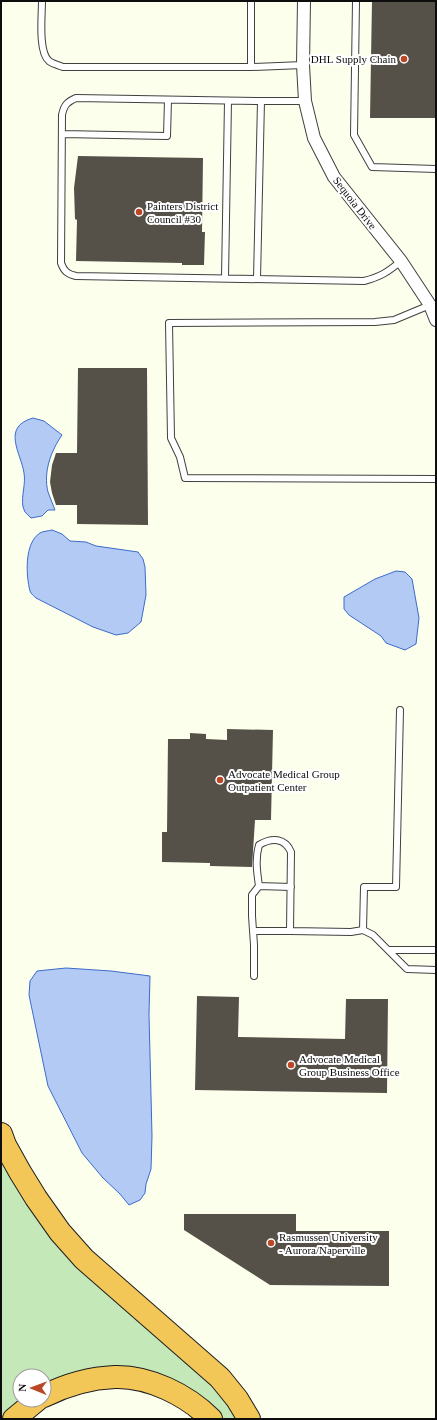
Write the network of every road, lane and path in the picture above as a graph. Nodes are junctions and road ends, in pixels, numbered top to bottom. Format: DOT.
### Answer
graph roads {
  1 [pos="42,1"];
  2 [pos="251,1"];
  3 [pos="304,1"];
  4 [pos="356,1"];
  5 [pos="303,65"];
  6 [pos="251,67"];
  7 [pos="168,100"];
  8 [pos="305,100"];
  9 [pos="228,101"];
  10 [pos="261,102"];
  11 [pos="62,134"];
  12 [pos="436,169"];
  13 [pos="400,261"];
  14 [pos="224,278"];
  15 [pos="256,279"];
  16 [pos="430,305"];
  17 [pos="436,320"];
  18 [pos="436,479"];
  19 [pos="400,710"];
  20 [pos="259,886"];
  21 [pos="291,887"];
  22 [pos="363,930"];
  23 [pos="253,931"];
  24 [pos="290,932"];
  25 [pos="389,950"];
  26 [pos="436,950"];
  27 [pos="436,970"];
  28 [pos="254,976"];
  29 [pos="1,1134"];
  30 [pos="52,1392"];
  31 [pos="27,1408"];
  32 [pos="14,1419"];
  33 [pos="210,1419"];
  34 [pos="249,1419"];
  1 -- 6 [label="lane"];
  2 -- 6 [label="lane"];
  3 -- 5 [label="street, Sequoia Drive"];
  4 -- 12 [label="lane"];
  5 -- 6 [label="lane"];
  5 -- 8 [label="street, Sequoia Drive"];
  7 -- 9 [label="lane"];
  7 -- 11 [label="lane"];
  7 -- 11 [label="lane"];
  8 -- 10 [label="lane"];
  8 -- 13 [label="street, Sequoia Drive"];
  9 -- 10 [label="lane"];
  9 -- 14 [label="lane"];
  10 -- 15 [label="lane"];
  11 -- 14 [label="lane"];
  13 -- 15 [label="lane"];
  13 -- 16 [label="street, Sequoia Drive"];
  14 -- 15 [label="lane"];
  16 -- 17 [label="street, Sequoia Drive"];
  16 -- 18 [label="lane"];
  19 -- 22 [label="lane"];
  20 -- 21 [label="lane"];
  20 -- 21 [label="lane"];
  20 -- 23 [label="lane"];
  21 -- 24 [label="lane"];
  22 -- 24 [label="lane"];
  22 -- 25 [label="lane"];
  23 -- 24 [label="lane"];
  23 -- 28 [label="lane"];
  25 -- 26 [label="lane"];
  25 -- 27 [label="lane"];
  29 -- 34 [label="highway"];
  30 -- 33 [label="highway"];
  31 -- 32 [label="highway"];
}
